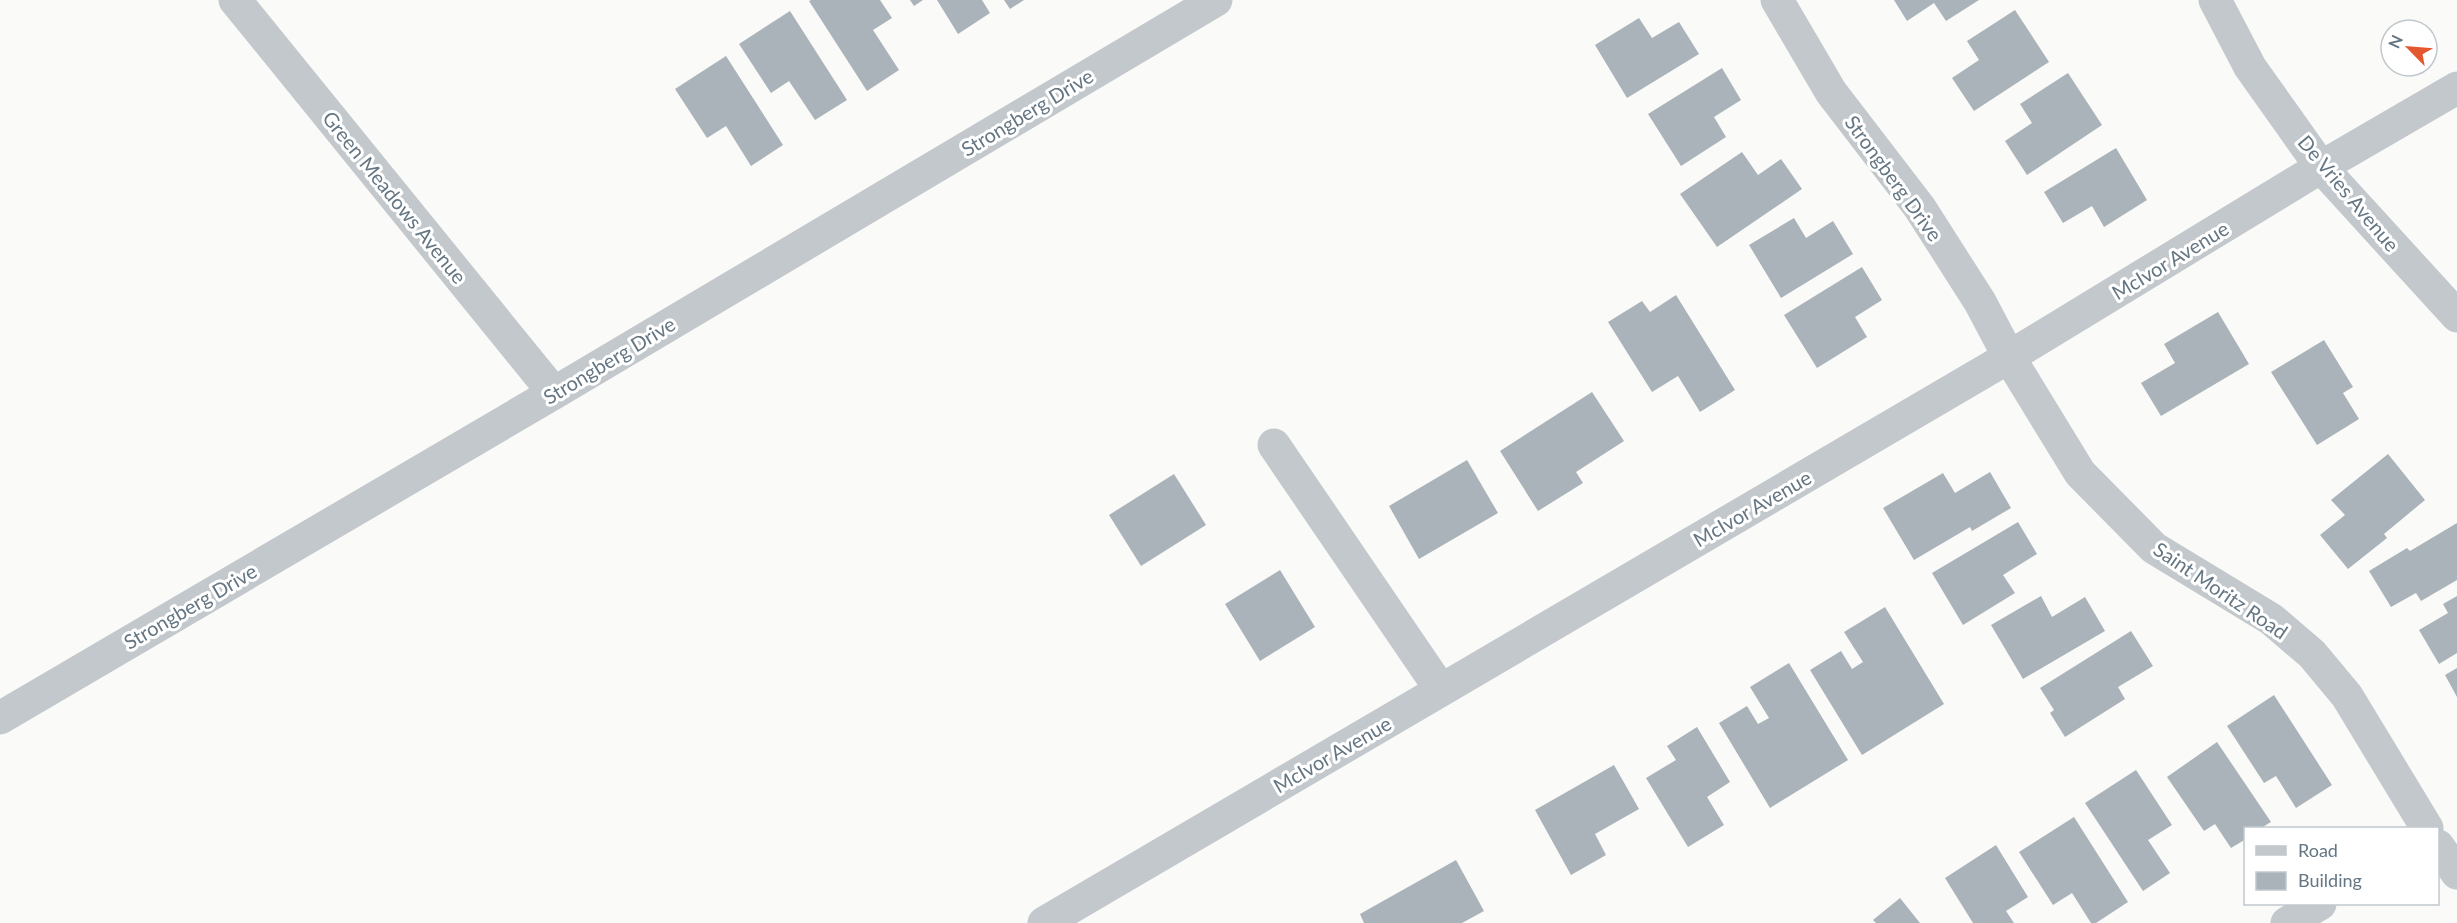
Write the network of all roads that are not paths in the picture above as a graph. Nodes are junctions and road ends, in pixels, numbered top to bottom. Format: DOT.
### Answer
graph roads {
  1 [pos="235,0"];
  2 [pos="1216,0"];
  3 [pos="1777,0"];
  4 [pos="2215,0"];
  5 [pos="2457,88"];
  6 [pos="2321,168"];
  7 [pos="2457,316"];
  8 [pos="2009,357"];
  9 [pos="554,393"];
  10 [pos="1274,445"];
  11 [pos="1441,690"];
  12 [pos="0,718"];
  13 [pos="2426,827"];
  14 [pos="2439,847"];
  15 [pos="2457,873"];
  16 [pos="2317,905"];
  17 [pos="1044,923"];
  18 [pos="2287,923"];
  1 -- 9 [label="street, Green Meadows Avenue"];
  2 -- 9 [label="street, Strongberg Drive"];
  3 -- 8 [label="street, Strongberg Drive"];
  4 -- 6 [label="street, De Vries Avenue"];
  5 -- 6 [label="street, McIvor Avenue"];
  6 -- 7 [label="street, De Vries Avenue"];
  6 -- 8 [label="street, McIvor Avenue"];
  8 -- 11 [label="street, McIvor Avenue"];
  8 -- 13 [label="street, Saint Moritz Road"];
  9 -- 12 [label="street, Strongberg Drive"];
  10 -- 11 [label="street"];
  11 -- 17 [label="street, McIvor Avenue"];
  14 -- 15 [label="street"];
  16 -- 18 [label="street"];
}
